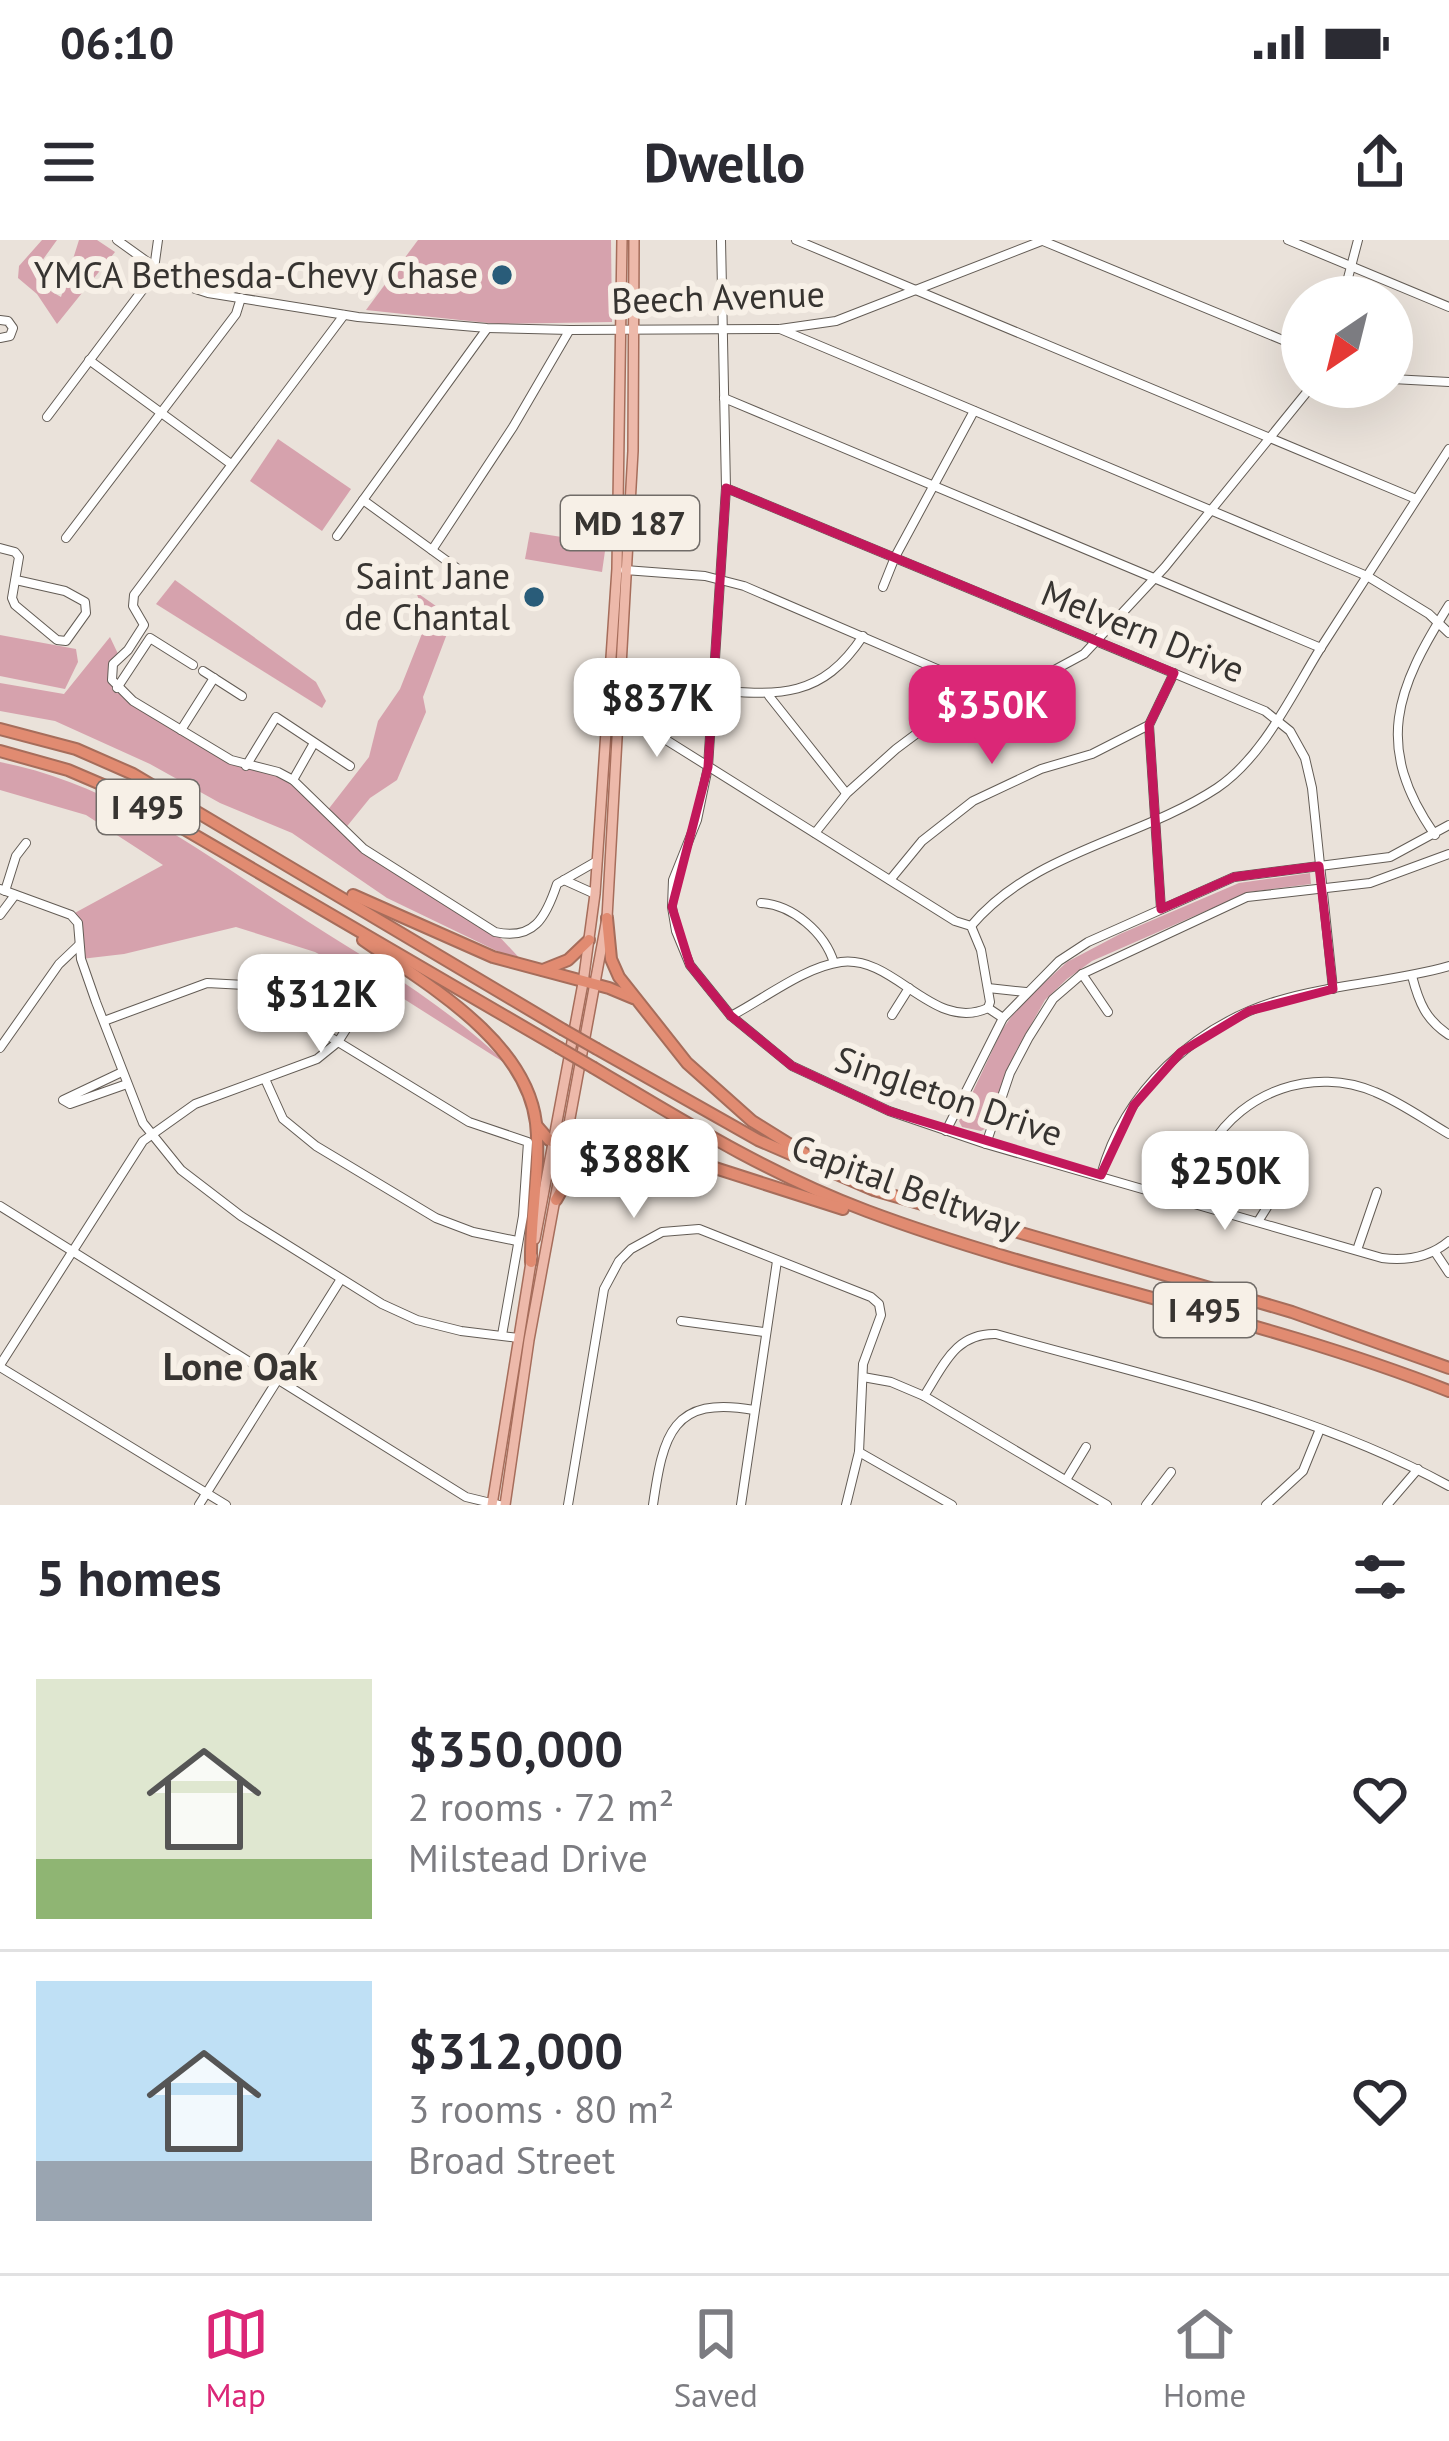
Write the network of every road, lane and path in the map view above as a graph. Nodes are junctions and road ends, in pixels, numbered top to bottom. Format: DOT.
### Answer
graph roads {
  1 [pos="117,240"];
  2 [pos="158,240"];
  3 [pos="622,240"];
  4 [pos="634,240"];
  5 [pos="721,240"];
  6 [pos="796,240"];
  7 [pos="1044,240"];
  8 [pos="1288,240"];
  9 [pos="1358,240"];
  10 [pos="1350,266"];
  11 [pos="154,268"];
  12 [pos="1348,276"];
  13 [pos="918,292"];
  14 [pos="242,298"];
  15 [pos="1449,307"];
  16 [pos="344,315"];
  17 [pos="0,320"];
  18 [pos="830,322"];
  19 [pos="487,328"];
  20 [pos="629,328"];
  21 [pos="722,328"];
  22 [pos="780,329"];
  23 [pos="570,330"];
  24 [pos="0,338"];
  25 [pos="1281,339"];
  26 [pos="831,351"];
  27 [pos="89,360"];
  28 [pos="1413,380"];
  29 [pos="1449,382"];
  30 [pos="724,398"];
  31 [pos="1294,408"];
  32 [pos="974,411"];
  33 [pos="161,412"];
  34 [pos="47,417"];
  35 [pos="1270,438"];
  36 [pos="1449,449"];
  37 [pos="230,464"];
  38 [pos="932,485"];
  39 [pos="726,488"];
  40 [pos="363,500"];
  41 [pos="1416,500"];
  42 [pos="1211,511"];
  43 [pos="337,536"];
  44 [pos="66,538"];
  45 [pos="0,548"];
  46 [pos="432,550"];
  47 [pos="895,557"];
  48 [pos="623,570"];
  49 [pos="1367,576"];
  50 [pos="718,578"];
  51 [pos="1154,578"];
  52 [pos="16,580"];
  53 [pos="480,585"];
  54 [pos="883,587"];
  55 [pos="1449,605"];
  56 [pos="1438,622"];
  57 [pos="1449,633"];
  58 [pos="863,636"];
  59 [pos="1095,641"];
  60 [pos="1322,647"];
  61 [pos="193,665"];
  62 [pos="203,671"];
  63 [pos="1174,673"];
  64 [pos="214,678"];
  65 [pos="980,687"];
  66 [pos="117,688"];
  67 [pos="711,690"];
  68 [pos="769,695"];
  69 [pos="242,696"];
  70 [pos="613,717"];
  71 [pos="1276,719"];
  72 [pos="1149,724"];
  73 [pos="0,729"];
  74 [pos="181,730"];
  75 [pos="314,743"];
  76 [pos="0,751"];
  77 [pos="246,766"];
  78 [pos="350,766"];
  79 [pos="708,767"];
  80 [pos="293,780"];
  81 [pos="847,793"];
  82 [pos="1154,820"];
  83 [pos="1449,825"];
  84 [pos="815,833"];
  85 [pos="1435,835"];
  86 [pos="26,843"];
  87 [pos="1449,854"];
  88 [pos="598,860"];
  89 [pos="1319,866"];
  90 [pos="297,868"];
  91 [pos="562,880"];
  92 [pos="890,880"];
  93 [pos="286,888"];
  94 [pos="1320,890"];
  95 [pos="6,891"];
  96 [pos="595,894"];
  97 [pos="761,903"];
  98 [pos="1161,909"];
  99 [pos="0,915"];
  100 [pos="607,917"];
  101 [pos="971,926"];
  102 [pos="590,940"];
  103 [pos="80,944"];
  104 [pos="835,964"];
  105 [pos="1449,966"];
  106 [pos="536,970"];
  107 [pos="1082,974"];
  108 [pos="1412,976"];
  109 [pos="590,984"];
  110 [pos="909,988"];
  111 [pos="988,988"];
  112 [pos="1333,989"];
  113 [pos="1027,992"];
  114 [pos="636,1000"];
  115 [pos="364,1001"];
  116 [pos="988,1008"];
  117 [pos="1108,1012"];
  118 [pos="892,1015"];
  119 [pos="731,1016"];
  120 [pos="1003,1018"];
  121 [pos="104,1021"];
  122 [pos="1449,1035"];
  123 [pos="338,1042"];
  124 [pos="0,1048"];
  125 [pos="122,1072"];
  126 [pos="265,1079"];
  127 [pos="127,1084"];
  128 [pos="537,1126"];
  129 [pos="946,1131"];
  130 [pos="151,1134"];
  131 [pos="1449,1134"];
  132 [pos="986,1144"];
  133 [pos="560,1145"];
  134 [pos="602,1153"];
  135 [pos="1101,1175"];
  136 [pos="1302,1176"];
  137 [pos="874,1190"];
  138 [pos="1377,1192"];
  139 [pos="556,1200"];
  140 [pos="1191,1201"];
  141 [pos="0,1205"];
  142 [pos="1259,1220"];
  143 [pos="517,1241"];
  144 [pos="956,1241"];
  145 [pos="1449,1241"];
  146 [pos="71,1250"];
  147 [pos="1357,1250"];
  148 [pos="1435,1252"];
  149 [pos="777,1261"];
  150 [pos="531,1262"];
  151 [pos="1449,1273"];
  152 [pos="340,1279"];
  153 [pos="681,1321"];
  154 [pos="764,1333"];
  155 [pos="502,1335"];
  156 [pos="523,1339"];
  157 [pos="0,1366"];
  158 [pos="1449,1368"];
  159 [pos="863,1378"];
  160 [pos="278,1379"];
  161 [pos="1449,1391"];
  162 [pos="924,1396"];
  163 [pos="754,1410"];
  164 [pos="1320,1430"];
  165 [pos="1086,1447"];
  166 [pos="860,1452"];
  167 [pos="1418,1469"];
  168 [pos="1172,1472"];
  169 [pos="1066,1480"];
  170 [pos="1449,1486"];
  171 [pos="206,1493"];
  172 [pos="200,1505"];
  173 [pos="226,1505"];
  174 [pos="497,1505"];
  175 [pos="568,1505"];
  176 [pos="653,1505"];
  177 [pos="741,1505"];
  178 [pos="846,1505"];
  179 [pos="952,1505"];
  180 [pos="1107,1505"];
  181 [pos="1146,1505"];
  182 [pos="1266,1505"];
  183 [pos="1388,1505"];
  1 -- 11 [label="street, Beech Avenue"];
  2 -- 11 [label="street"];
  3 -- 20 [label="main road, MD 187"];
  4 -- 20 [label="main road, MD 187"];
  5 -- 21 [label="street, Singleton Drive"];
  6 -- 13 [label="street"];
  7 -- 13 [label="street, Beech Avenue"];
  7 -- 25 [label="street, Beech Avenue"];
  8 -- 10 [label="street"];
  9 -- 10 [label="street"];
  10 -- 12 [label="street"];
  10 -- 15 [label="street"];
  11 -- 14 [label="street, Beech Avenue"];
  11 -- 27 [label="street"];
  13 -- 18 [label="street, Beech Avenue"];
  13 -- 35 [label="street"];
  14 -- 16 [label="street, Beech Avenue"];
  14 -- 33 [label="street"];
  16 -- 19 [label="street, Beech Avenue"];
  16 -- 37 [label="street"];
  17 -- 24 [label="street"];
  18 -- 22 [label="street, Beech Avenue"];
  18 -- 26 [label="street"];
  19 -- 23 [label="street, Beech Avenue"];
  19 -- 40 [label="street"];
  20 -- 21 [label="street, Beech Avenue"];
  20 -- 23 [label="street, Beech Avenue"];
  20 -- 48 [label="main road, MD 187"];
  21 -- 22 [label="street, Beech Avenue"];
  21 -- 30 [label="street, Singleton Drive"];
  22 -- 26 [label="street"];
  23 -- 46 [label="street"];
  26 -- 32 [label="street"];
  27 -- 33 [label="street"];
  27 -- 34 [label="street"];
  28 -- 29 [label="street"];
  30 -- 38 [label="street"];
  30 -- 39 [label="street, Singleton Drive"];
  31 -- 35 [label="street"];
  32 -- 38 [label="street"];
  32 -- 42 [label="street"];
  33 -- 37 [label="street"];
  33 -- 44 [label="street"];
  35 -- 41 [label="street"];
  35 -- 42 [label="street"];
  36 -- 41 [label="street"];
  37 -- 66 [label="street"];
  38 -- 47 [label="street"];
  38 -- 51 [label="street"];
  39 -- 47 [label="street, Melvern Drive"];
  39 -- 50 [label="street, Singleton Drive"];
  40 -- 43 [label="street"];
  40 -- 46 [label="street"];
  41 -- 49 [label="street"];
  42 -- 49 [label="street"];
  42 -- 51 [label="street"];
  45 -- 52 [label="street"];
  46 -- 53 [label="street"];
  47 -- 54 [label="street"];
  47 -- 59 [label="street, Melvern Drive"];
  48 -- 50 [label="street"];
  48 -- 70 [label="main road, MD 187"];
  49 -- 56 [label="street"];
  49 -- 60 [label="street"];
  50 -- 58 [label="street"];
  50 -- 67 [label="street, Singleton Drive"];
  51 -- 59 [label="street"];
  51 -- 60 [label="street"];
  52 -- 52 [label="street"];
  55 -- 56 [label="street"];
  56 -- 57 [label="street"];
  56 -- 85 [label="street"];
  58 -- 65 [label="street"];
  58 -- 68 [label="street"];
  59 -- 63 [label="street, Melvern Drive"];
  59 -- 65 [label="street"];
  60 -- 71 [label="street"];
  61 -- 66 [label="street"];
  62 -- 64 [label="street"];
  63 -- 71 [label="street, Melvern Drive"];
  63 -- 72 [label="street"];
  64 -- 69 [label="street"];
  64 -- 74 [label="street"];
  65 -- 81 [label="street"];
  66 -- 74 [label="street"];
  67 -- 68 [label="street"];
  67 -- 79 [label="street, Singleton Drive"];
  68 -- 81 [label="street"];
  70 -- 79 [label="street"];
  70 -- 88 [label="main road, MD 187"];
  70 -- 100 [label="main road, MD 187"];
  71 -- 82 [label="street"];
  71 -- 89 [label="street, Melvern Drive"];
  72 -- 82 [label="street"];
  72 -- 92 [label="street"];
  73 -- 90 [label="highway, Capital Beltway / I 495"];
  74 -- 77 [label="street"];
  75 -- 77 [label="street"];
  75 -- 78 [label="street"];
  75 -- 80 [label="street"];
  76 -- 93 [label="highway, Capital Beltway / I 495"];
  77 -- 80 [label="street"];
  79 -- 84 [label="street"];
  79 -- 119 [label="street, Singleton Drive"];
  80 -- 91 [label="street"];
  81 -- 84 [label="street"];
  82 -- 98 [label="street"];
  82 -- 101 [label="street"];
  83 -- 85 [label="street"];
  84 -- 92 [label="street"];
  85 -- 89 [label="street"];
  86 -- 95 [label="street"];
  87 -- 94 [label="street"];
  88 -- 91 [label="street"];
  88 -- 96 [label="main road, MD 187"];
  89 -- 94 [label="street, Melvern Drive"];
  89 -- 98 [label="street"];
  90 -- 106 [label="highway"];
  90 -- 137 [label="highway, Capital Beltway / I 495, bridge"];
  91 -- 96 [label="street"];
  92 -- 101 [label="street"];
  93 -- 128 [label="highway"];
  93 -- 144 [label="highway, Capital Beltway / I 495, bridge"];
  94 -- 107 [label="street"];
  94 -- 112 [label="street, Melvern Drive"];
  95 -- 99 [label="street"];
  95 -- 103 [label="street"];
  96 -- 102 [label="main road, MD 187"];
  97 -- 104 [label="street"];
  98 -- 113 [label="street"];
  100 -- 109 [label="main road, MD 187"];
  100 -- 114 [label="highway"];
  101 -- 111 [label="street"];
  102 -- 106 [label="highway"];
  102 -- 109 [label="main road, MD 187"];
  103 -- 121 [label="street"];
  103 -- 124 [label="street"];
  104 -- 110 [label="street"];
  104 -- 119 [label="street"];
  105 -- 108 [label="street"];
  106 -- 109 [label="highway"];
  107 -- 117 [label="street"];
  107 -- 132 [label="street"];
  108 -- 112 [label="street"];
  108 -- 122 [label="street"];
  109 -- 114 [label="highway"];
  109 -- 133 [label="main road, MD 187"];
  110 -- 116 [label="street"];
  110 -- 118 [label="street"];
  111 -- 113 [label="street"];
  111 -- 116 [label="street"];
  112 -- 135 [label="street"];
  113 -- 120 [label="street"];
  114 -- 137 [label="highway"];
  115 -- 123 [label="street"];
  116 -- 120 [label="street"];
  119 -- 129 [label="street, Singleton Drive"];
  120 -- 129 [label="street"];
  121 -- 123 [label="street"];
  121 -- 125 [label="street"];
  123 -- 126 [label="street"];
  123 -- 143 [label="street"];
  125 -- 127 [label="street"];
  125 -- 127 [label="street"];
  126 -- 130 [label="street"];
  126 -- 143 [label="street"];
  127 -- 130 [label="street"];
  128 -- 133 [label="highway"];
  128 -- 150 [label="highway"];
  129 -- 132 [label="street, Singleton Drive"];
  130 -- 146 [label="street"];
  130 -- 152 [label="street"];
  131 -- 140 [label="street"];
  132 -- 135 [label="street, Singleton Drive"];
  133 -- 134 [label="highway"];
  133 -- 139 [label="main road, MD 187"];
  133 -- 150 [label="main road, MD 187"];
  134 -- 139 [label="highway"];
  134 -- 144 [label="highway"];
  135 -- 140 [label="street, Singleton Drive"];
  136 -- 142 [label="street"];
  137 -- 158 [label="highway, Capital Beltway / I 495"];
  138 -- 147 [label="street"];
  139 -- 156 [label="main road, MD 187"];
  140 -- 142 [label="street, Singleton Drive"];
  141 -- 146 [label="street"];
  142 -- 147 [label="street, Singleton Drive"];
  143 -- 155 [label="street"];
  144 -- 161 [label="highway, Capital Beltway / I 495"];
  145 -- 148 [label="street"];
  146 -- 157 [label="street"];
  146 -- 160 [label="street"];
  147 -- 148 [label="street, Singleton Drive"];
  148 -- 151 [label="street"];
  149 -- 154 [label="street"];
  149 -- 159 [label="street"];
  149 -- 175 [label="street"];
  150 -- 156 [label="main road, MD 187"];
  152 -- 155 [label="street"];
  152 -- 160 [label="street"];
  153 -- 154 [label="street"];
  154 -- 163 [label="street"];
  155 -- 156 [label="street"];
  156 -- 174 [label="main road, MD 187"];
  157 -- 171 [label="street"];
  159 -- 162 [label="street"];
  159 -- 166 [label="street"];
  160 -- 171 [label="street"];
  160 -- 174 [label="street"];
  162 -- 164 [label="street"];
  162 -- 169 [label="street"];
  163 -- 176 [label="street"];
  163 -- 177 [label="street"];
  164 -- 167 [label="street"];
  164 -- 182 [label="street"];
  165 -- 169 [label="street"];
  166 -- 178 [label="street"];
  166 -- 179 [label="street"];
  167 -- 170 [label="street"];
  167 -- 183 [label="street"];
  168 -- 181 [label="street"];
  169 -- 180 [label="street"];
  171 -- 172 [label="street"];
  171 -- 173 [label="street"];
}
